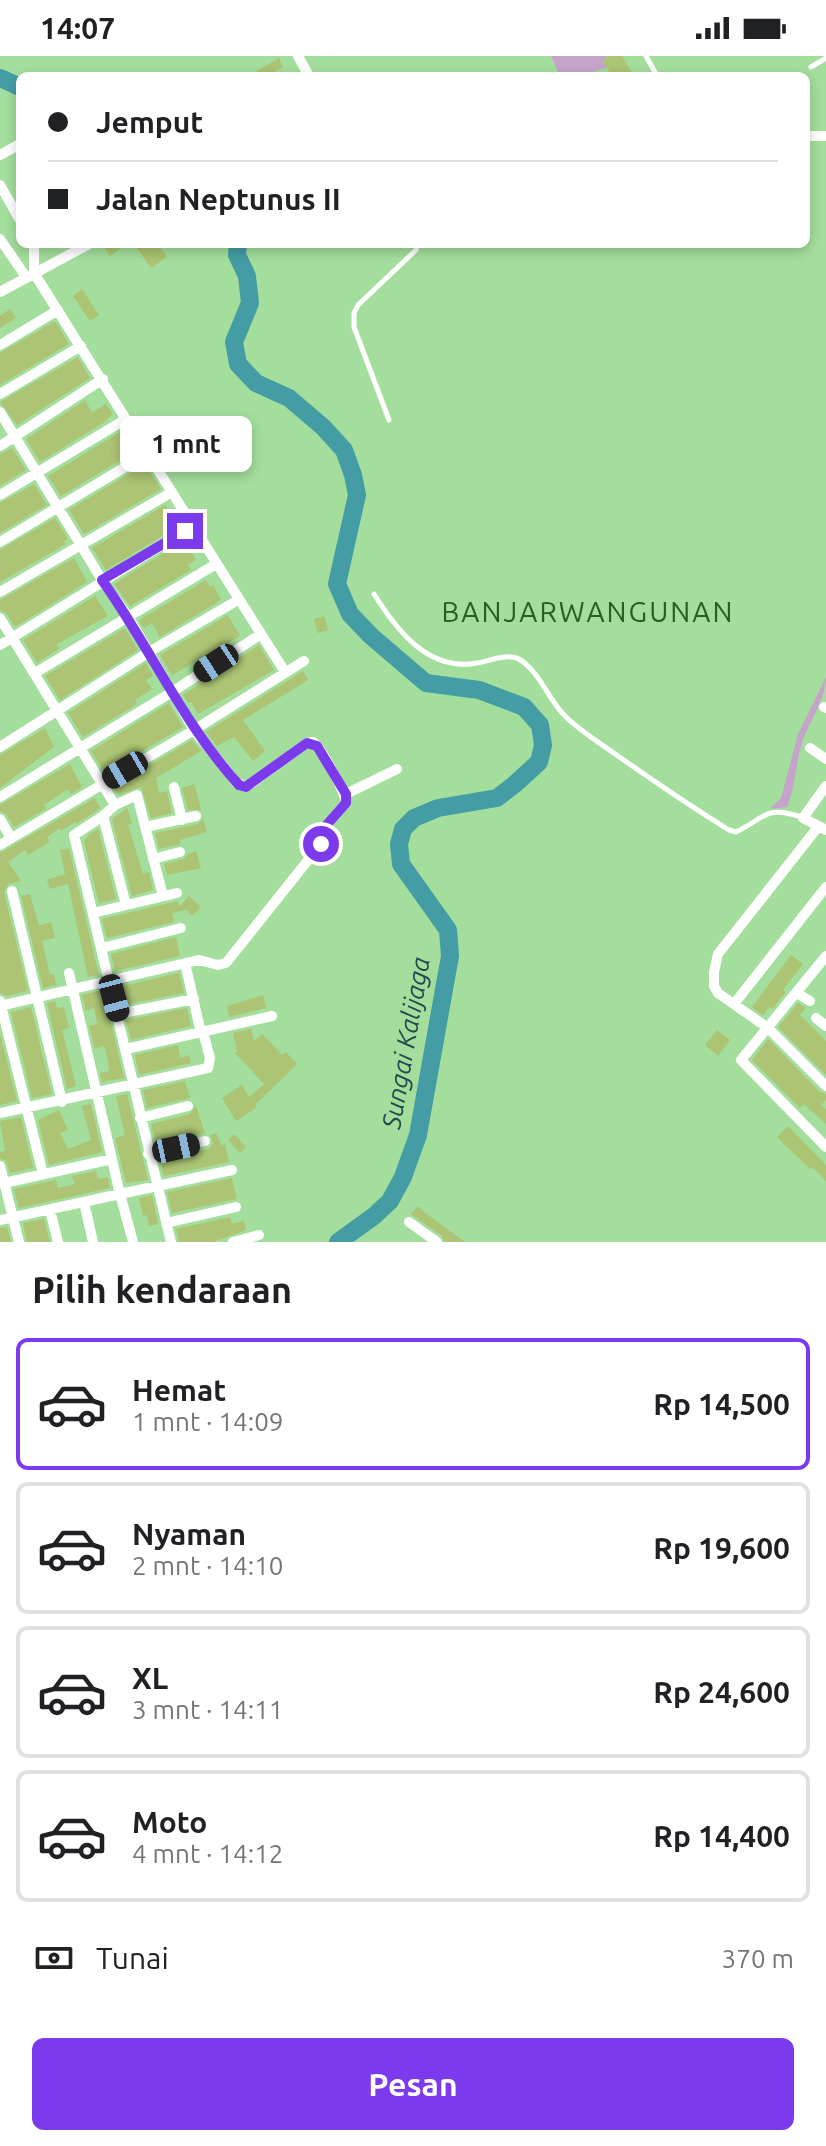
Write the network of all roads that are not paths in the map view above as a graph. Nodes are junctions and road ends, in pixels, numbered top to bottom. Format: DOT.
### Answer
graph roads {
  1 [pos="826,58"];
  2 [pos="811,67"];
  3 [pos="0,185"];
  4 [pos="16,213"];
  5 [pos="0,239"];
  6 [pos="33,248"];
  7 [pos="81,248"];
  8 [pos="416,248"];
  9 [pos="30,275"];
  10 [pos="0,292"];
  11 [pos="58,310"];
  12 [pos="0,345"];
  13 [pos="81,346"];
  14 [pos="103,379"];
  15 [pos="0,394"];
  16 [pos="0,412"];
  17 [pos="126,419"];
  18 [pos="389,420"];
  19 [pos="16,437"];
  20 [pos="0,446"];
  21 [pos="147,454"];
  22 [pos="38,473"];
  23 [pos="172,492"];
  24 [pos="0,495"];
  25 [pos="60,508"];
  26 [pos="193,526"];
  27 [pos="0,542"];
  28 [pos="81,545"];
  29 [pos="216,564"];
  30 [pos="102,580"];
  31 [pos="0,592"];
  32 [pos="374,594"];
  33 [pos="238,600"];
  34 [pos="0,618"];
  35 [pos="129,618"];
  36 [pos="261,634"];
  37 [pos="12,637"];
  38 [pos="0,645"];
  39 [pos="149,652"];
  40 [pos="304,661"];
  41 [pos="285,672"];
  42 [pos="35,673"];
  43 [pos="172,692"];
  44 [pos="57,711"];
  45 [pos="194,730"];
  46 [pos="0,747"];
  47 [pos="79,747"];
  48 [pos="810,748"];
  49 [pos="826,759"];
  50 [pos="397,769"];
  51 [pos="102,784"];
  52 [pos="826,786"];
  53 [pos="174,787"];
  54 [pos="346,794"];
  55 [pos="0,797"];
  56 [pos="115,805"];
  57 [pos="103,816"];
  58 [pos="196,816"];
  59 [pos="803,818"];
  60 [pos="0,819"];
  61 [pos="182,820"];
  62 [pos="145,827"];
  63 [pos="822,828"];
  64 [pos="11,838"];
  65 [pos="0,845"];
  66 [pos="180,852"];
  67 [pos="153,859"];
  68 [pos="826,887"];
  69 [pos="12,891"];
  70 [pos="177,893"];
  71 [pos="163,896"];
  72 [pos="126,905"];
  73 [pos="93,913"];
  74 [pos="181,928"];
  75 [pos="102,948"];
  76 [pos="826,956"];
  77 [pos="185,963"];
  78 [pos="69,973"];
  79 [pos="110,981"];
  80 [pos="72,989"];
  81 [pos="797,993"];
  82 [pos="36,997"];
  83 [pos="194,999"];
  84 [pos="810,1001"];
  85 [pos="1,1003"];
  86 [pos="734,1004"];
  87 [pos="118,1014"];
  88 [pos="272,1016"];
  89 [pos="816,1018"];
  90 [pos="826,1026"];
  91 [pos="768,1028"];
  92 [pos="202,1033"];
  93 [pos="126,1049"];
  94 [pos="133,1084"];
  95 [pos="826,1086"];
  96 [pos="97,1093"];
  97 [pos="62,1102"];
  98 [pos="188,1106"];
  99 [pos="27,1108"];
  100 [pos="0,1113"];
  101 [pos="140,1118"];
  102 [pos="205,1141"];
  103 [pos="826,1147"];
  104 [pos="148,1154"];
  105 [pos="112,1159"];
  106 [pos="0,1166"];
  107 [pos="232,1170"];
  108 [pos="43,1174"];
  109 [pos="4,1183"];
  110 [pos="156,1186"];
  111 [pos="120,1194"];
  112 [pos="84,1202"];
  113 [pos="236,1207"];
  114 [pos="50,1210"];
  115 [pos="12,1217"];
  116 [pos="0,1220"];
  117 [pos="409,1222"];
  118 [pos="166,1223"];
  119 [pos="259,1235"];
  120 [pos="19,1242"];
  121 [pos="58,1242"];
  122 [pos="93,1242"];
  123 [pos="133,1242"];
  124 [pos="171,1242"];
  125 [pos="233,1242"];
  126 [pos="437,1242"];
  1 -- 2 [label="lane"];
  3 -- 4 [label="street"];
  5 -- 9 [label="street"];
  6 -- 9 [label="street"];
  7 -- 9 [label="street"];
  8 -- 18 [label="lane"];
  9 -- 10 [label="street"];
  9 -- 11 [label="street"];
  11 -- 12 [label="street"];
  11 -- 13 [label="street"];
  13 -- 14 [label="street"];
  13 -- 15 [label="street"];
  14 -- 17 [label="street"];
  14 -- 19 [label="street"];
  16 -- 19 [label="street"];
  17 -- 21 [label="street"];
  17 -- 22 [label="street"];
  19 -- 20 [label="street"];
  19 -- 22 [label="street"];
  21 -- 23 [label="street"];
  21 -- 25 [label="street"];
  22 -- 24 [label="street"];
  22 -- 25 [label="street"];
  23 -- 26 [label="street"];
  23 -- 28 [label="street"];
  25 -- 27 [label="street"];
  25 -- 28 [label="street"];
  26 -- 29 [label="street"];
  26 -- 30 [label="street"];
  28 -- 30 [label="street"];
  28 -- 31 [label="street"];
  29 -- 33 [label="street"];
  29 -- 35 [label="street"];
  30 -- 35 [label="street"];
  30 -- 37 [label="street"];
  32 -- 59 [label="lane"];
  33 -- 36 [label="street"];
  33 -- 39 [label="street"];
  34 -- 37 [label="street"];
  35 -- 39 [label="street"];
  35 -- 42 [label="street"];
  36 -- 41 [label="street"];
  36 -- 43 [label="street"];
  37 -- 38 [label="street"];
  37 -- 42 [label="street"];
  39 -- 43 [label="street"];
  39 -- 44 [label="street"];
  40 -- 41 [label="street"];
  41 -- 45 [label="street"];
  42 -- 44 [label="street"];
  43 -- 45 [label="street"];
  43 -- 47 [label="street"];
  44 -- 46 [label="street"];
  44 -- 47 [label="street"];
  45 -- 51 [label="street"];
  45 -- 54 [label="street"];
  47 -- 51 [label="street"];
  47 -- 55 [label="street"];
  48 -- 49 [label="street"];
  50 -- 54 [label="street"];
  51 -- 56 [label="street"];
  51 -- 64 [label="street"];
  52 -- 59 [label="street"];
  53 -- 61 [label="street"];
  54 -- 77 [label="street"];
  56 -- 57 [label="street"];
  56 -- 62 [label="street"];
  57 -- 72 [label="street"];
  57 -- 73 [label="street"];
  58 -- 61 [label="street"];
  59 -- 63 [label="street"];
  60 -- 64 [label="street"];
  61 -- 62 [label="street"];
  62 -- 67 [label="street"];
  63 -- 86 [label="street"];
  64 -- 65 [label="street"];
  66 -- 67 [label="street"];
  67 -- 71 [label="street"];
  68 -- 86 [label="street"];
  69 -- 82 [label="street"];
  70 -- 71 [label="street"];
  71 -- 72 [label="street"];
  72 -- 73 [label="street"];
  73 -- 75 [label="street"];
  74 -- 75 [label="street"];
  75 -- 79 [label="street"];
  76 -- 81 [label="street"];
  77 -- 79 [label="street"];
  77 -- 83 [label="street"];
  78 -- 80 [label="street"];
  79 -- 80 [label="street"];
  79 -- 87 [label="street"];
  80 -- 82 [label="street"];
  80 -- 96 [label="street"];
  81 -- 84 [label="street"];
  81 -- 91 [label="street"];
  82 -- 85 [label="street"];
  82 -- 97 [label="street"];
  83 -- 87 [label="street"];
  83 -- 92 [label="street"];
  85 -- 99 [label="street"];
  86 -- 91 [label="street"];
  87 -- 93 [label="street"];
  88 -- 92 [label="street"];
  89 -- 90 [label="street"];
  91 -- 95 [label="street"];
  91 -- 103 [label="street"];
  92 -- 93 [label="street"];
  92 -- 94 [label="street"];
  93 -- 94 [label="street"];
  94 -- 96 [label="street"];
  94 -- 101 [label="street"];
  96 -- 97 [label="street"];
  96 -- 105 [label="street"];
  97 -- 99 [label="street"];
  98 -- 101 [label="street"];
  99 -- 100 [label="street"];
  99 -- 108 [label="street"];
  101 -- 104 [label="street"];
  102 -- 104 [label="street"];
  104 -- 110 [label="street"];
  105 -- 108 [label="street"];
  105 -- 111 [label="street"];
  106 -- 109 [label="street"];
  107 -- 110 [label="street"];
  108 -- 109 [label="street"];
  109 -- 115 [label="street"];
  110 -- 111 [label="street"];
  110 -- 118 [label="street"];
  111 -- 112 [label="street"];
  111 -- 123 [label="street"];
  112 -- 114 [label="street"];
  112 -- 122 [label="street"];
  113 -- 118 [label="street"];
  114 -- 115 [label="street"];
  114 -- 121 [label="street"];
  115 -- 116 [label="street"];
  115 -- 120 [label="street"];
  117 -- 126 [label="street"];
  118 -- 124 [label="street"];
  119 -- 125 [label="street"];
}
